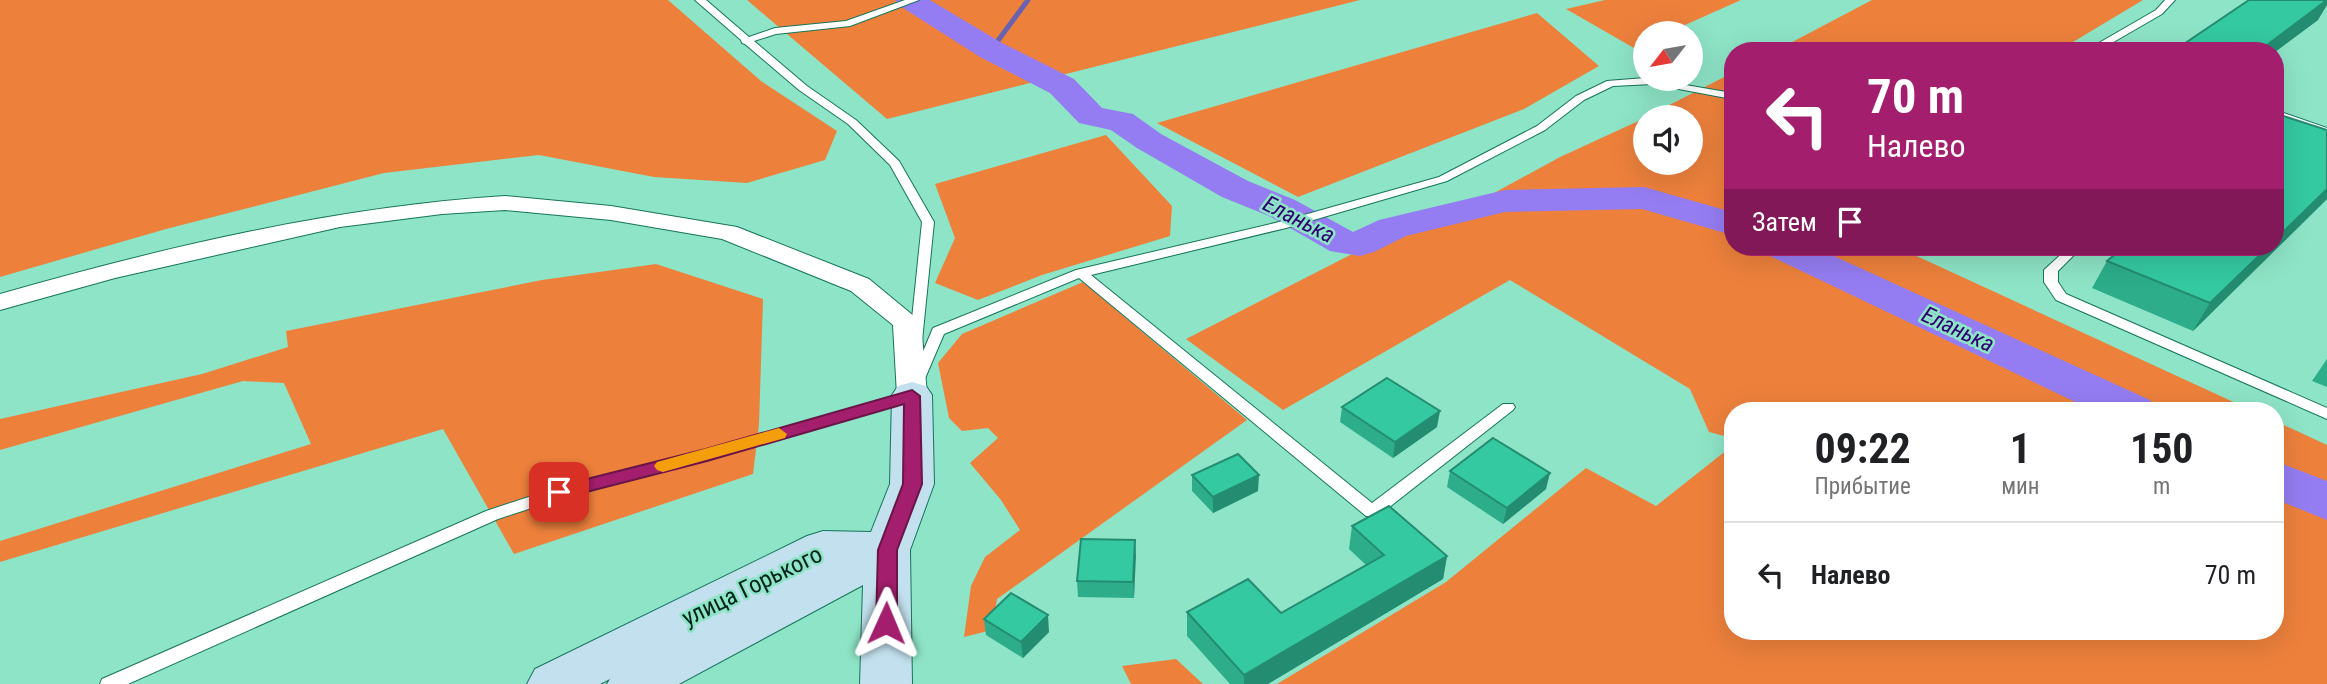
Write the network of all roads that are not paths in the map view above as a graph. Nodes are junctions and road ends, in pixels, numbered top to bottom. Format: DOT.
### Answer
graph roads {
  1 [pos="700,0"];
  2 [pos="914,0"];
  3 [pos="2170,0"];
  4 [pos="746,41"];
  5 [pos="2106,42"];
  6 [pos="1724,94"];
  7 [pos="2284,116"];
  8 [pos="2327,132"];
  9 [pos="2066,256"];
  10 [pos="1082,273"];
  11 [pos="0,302"];
  12 [pos="912,396"];
  13 [pos="1507,407"];
  14 [pos="2327,414"];
  15 [pos="887,550"];
  16 [pos="109,684"];
  17 [pos="553,684"];
  18 [pos="633,684"];
  19 [pos="886,684"];
  1 -- 4 [label="lane"];
  2 -- 4 [label="lane"];
  3 -- 5 [label="lane"];
  4 -- 12 [label="lane"];
  6 -- 10 [label="lane"];
  7 -- 8 [label="lane"];
  9 -- 14 [label="lane"];
  10 -- 12 [label="lane"];
  10 -- 13 [label="lane"];
  11 -- 12 [label="street"];
  12 -- 15 [label="main road"];
  12 -- 16 [label="lane"];
  15 -- 17 [label="main road, улица Горького"];
  15 -- 18 [label="main road, улица Горького"];
  15 -- 19 [label="main road"];
}
